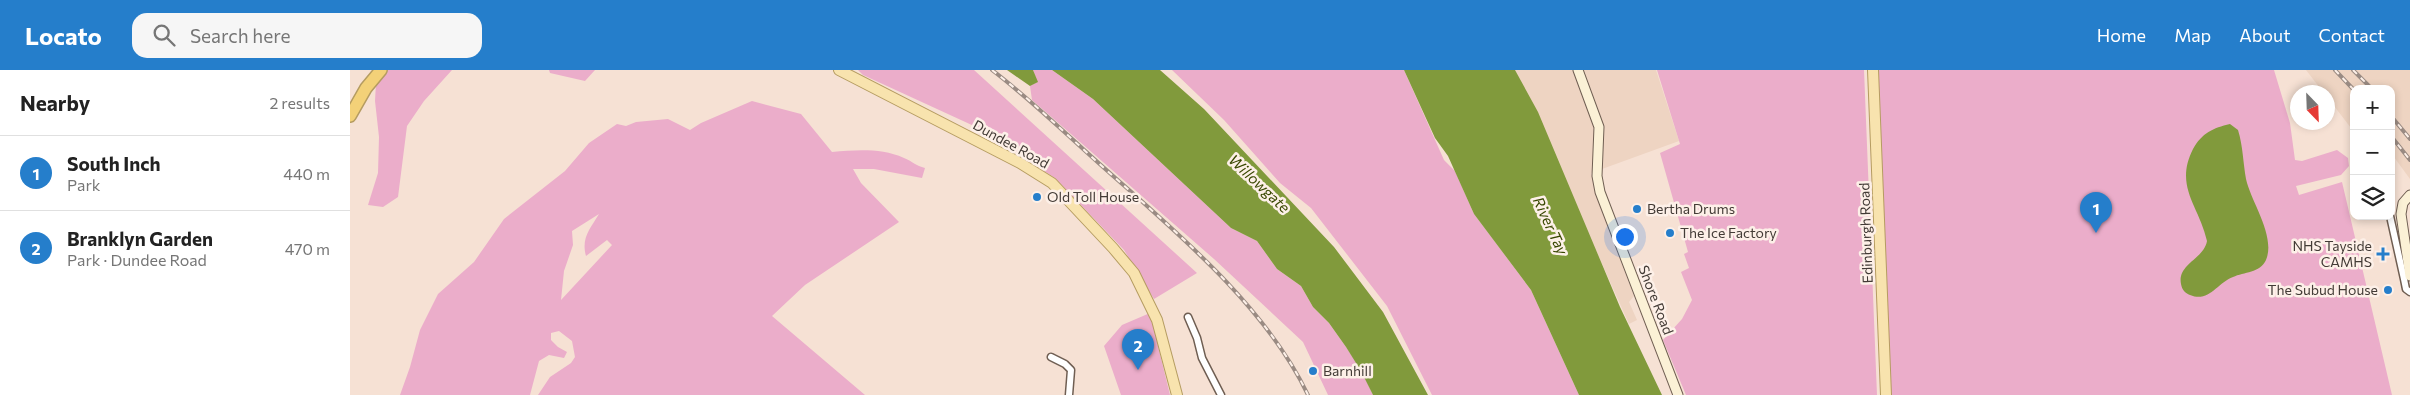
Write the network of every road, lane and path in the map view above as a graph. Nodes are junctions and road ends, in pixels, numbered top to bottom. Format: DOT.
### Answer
graph roads {
  1 [pos="381,70"];
  2 [pos="839,70"];
  3 [pos="1578,70"];
  4 [pos="1873,70"];
  5 [pos="350,116"];
  6 [pos="2408,197"];
  7 [pos="2391,220"];
  8 [pos="2410,276"];
  9 [pos="2410,292"];
  10 [pos="1188,317"];
  11 [pos="1051,358"];
  12 [pos="1069,395"];
  13 [pos="1176,395"];
  14 [pos="1222,395"];
  15 [pos="1678,395"];
  16 [pos="1886,395"];
  1 -- 5 [label="highway"];
  2 -- 13 [label="main road, Dundee Road"];
  3 -- 15 [label="street, Shore Road"];
  4 -- 16 [label="main road, Edinburgh Road"];
  6 -- 8 [label="street"];
  7 -- 9 [label="street"];
  10 -- 14 [label="street"];
  11 -- 12 [label="street"];
}
